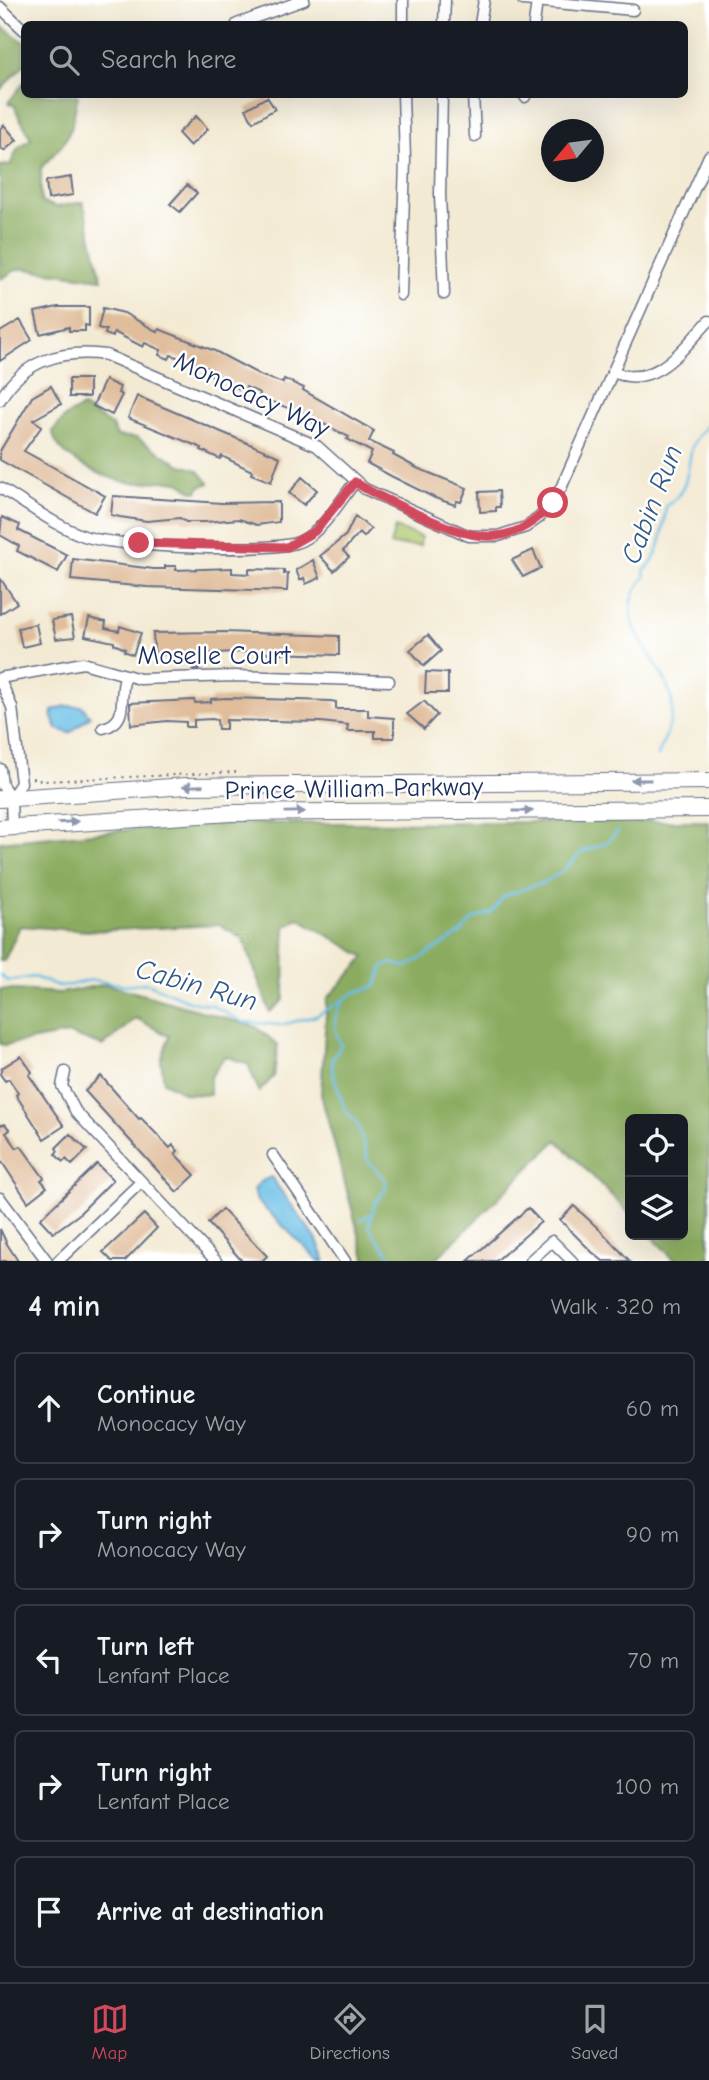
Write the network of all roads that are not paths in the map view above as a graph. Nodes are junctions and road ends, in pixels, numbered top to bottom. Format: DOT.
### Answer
graph roads {
  1 [pos="304,0"];
  2 [pos="403,0"];
  3 [pos="445,0"];
  4 [pos="484,0"];
  5 [pos="523,0"];
  6 [pos="537,1"];
  7 [pos="0,7"];
  8 [pos="633,9"];
  9 [pos="245,21"];
  10 [pos="403,21"];
  11 [pos="444,21"];
  12 [pos="480,21"];
  13 [pos="534,21"];
  14 [pos="21,27"];
  15 [pos="403,98"];
  16 [pos="442,98"];
  17 [pos="473,98"];
  18 [pos="475,136"];
  19 [pos="709,156"];
  20 [pos="444,294"];
  21 [pos="401,295"];
  22 [pos="709,321"];
  23 [pos="613,372"];
  24 [pos="0,400"];
  25 [pos="355,482"];
  26 [pos="0,488"];
  27 [pos="125,677"];
  28 [pos="0,679"];
  29 [pos="389,681"];
  30 [pos="106,724"];
  31 [pos="0,769"];
  32 [pos="709,781"];
  33 [pos="6,799"];
  34 [pos="709,809"];
  35 [pos="6,827"];
  36 [pos="65,1072"];
  37 [pos="273,1155"];
  38 [pos="141,1182"];
  39 [pos="0,1198"];
  40 [pos="47,1261"];
  41 [pos="58,1261"];
  42 [pos="216,1261"];
  43 [pos="345,1261"];
  44 [pos="530,1261"];
  45 [pos="572,1261"];
  1 -- 9 [label="street"];
  2 -- 10 [label="street"];
  3 -- 11 [label="street"];
  4 -- 12 [label="street"];
  5 -- 6 [label="street"];
  6 -- 8 [label="street"];
  6 -- 13 [label="street"];
  7 -- 14 [label="street"];
  15 -- 21 [label="street"];
  16 -- 20 [label="street"];
  17 -- 18 [label="street"];
  19 -- 23 [label="street, Monocacy Way"];
  22 -- 23 [label="street"];
  23 -- 25 [label="street, Monocacy Way"];
  24 -- 25 [label="street, Monocacy Way"];
  25 -- 26 [label="street"];
  27 -- 28 [label="street, Moselle Court"];
  27 -- 29 [label="street, Moselle Court"];
  27 -- 30 [label="street"];
  28 -- 33 [label="street"];
  31 -- 33 [label="street"];
  32 -- 33 [label="highway, Prince William Parkway, one-way"];
  33 -- 35 [label="street"];
  35 -- 34 [label="highway, Prince William Parkway, one-way"];
  36 -- 38 [label="street"];
  37 -- 43 [label="street"];
  38 -- 41 [label="street"];
  38 -- 42 [label="street"];
  39 -- 40 [label="street"];
  44 -- 45 [label="street"];
}
